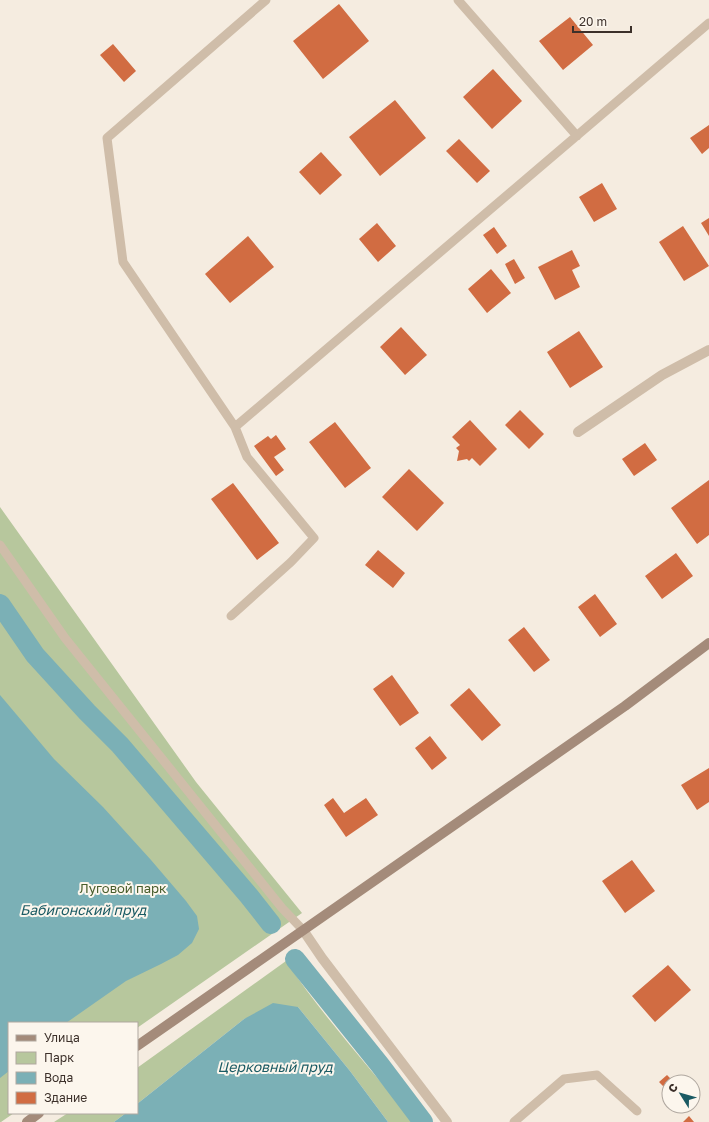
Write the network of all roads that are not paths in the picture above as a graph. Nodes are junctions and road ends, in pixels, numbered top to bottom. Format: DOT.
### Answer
graph roads {
  1 [pos="266,0"];
  2 [pos="458,0"];
  3 [pos="709,23"];
  4 [pos="577,136"];
  5 [pos="709,350"];
  6 [pos="235,427"];
  7 [pos="578,432"];
  8 [pos="0,545"];
  9 [pos="231,616"];
  10 [pos="709,643"];
  11 [pos="303,930"];
  12 [pos="138,1045"];
  13 [pos="637,1111"];
  14 [pos="38,1114"];
  15 [pos="26,1122"];
  16 [pos="447,1122"];
  17 [pos="514,1122"];
  1 -- 6 [label="lane"];
  2 -- 4 [label="lane"];
  3 -- 4 [label="lane"];
  4 -- 6 [label="lane"];
  5 -- 7 [label="street"];
  6 -- 9 [label="lane"];
  8 -- 11 [label="lane"];
  10 -- 11 [label="street"];
  11 -- 12 [label="street"];
  11 -- 16 [label="street"];
  13 -- 17 [label="lane"];
  14 -- 15 [label="street"];
}
